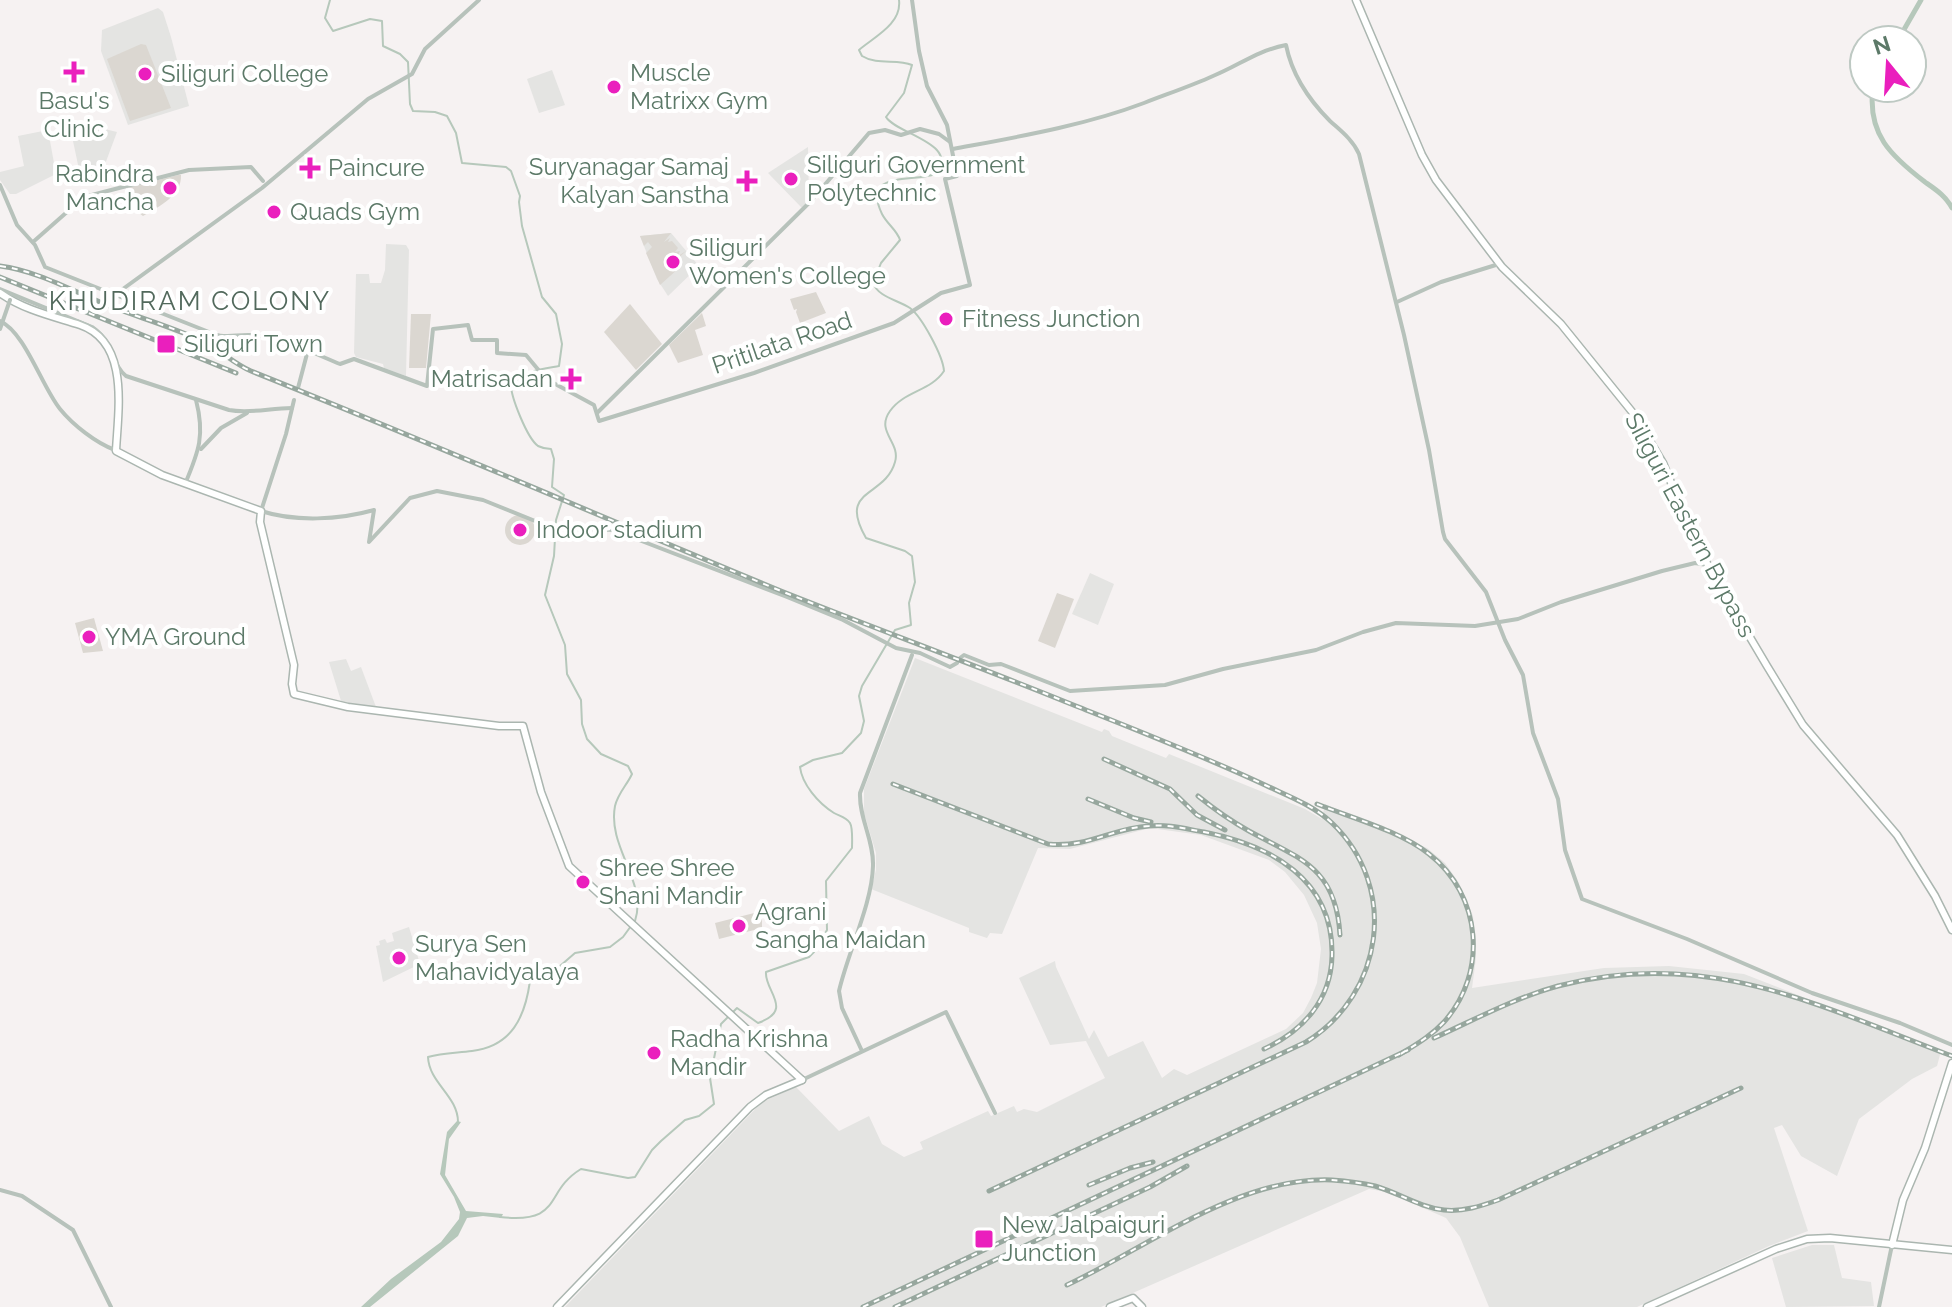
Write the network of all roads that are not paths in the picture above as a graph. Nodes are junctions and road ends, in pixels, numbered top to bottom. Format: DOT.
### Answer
graph roads {
  1 [pos="479,0"];
  2 [pos="912,0"];
  3 [pos="1358,0"];
  4 [pos="952,146"];
  5 [pos="1424,154"];
  6 [pos="263,181"];
  7 [pos="269,182"];
  8 [pos="0,185"];
  9 [pos="262,188"];
  10 [pos="33,242"];
  11 [pos="1499,264"];
  12 [pos="0,291"];
  13 [pos="116,294"];
  14 [pos="10,300"];
  15 [pos="1396,302"];
  16 [pos="0,321"];
  17 [pos="0,329"];
  18 [pos="308,350"];
  19 [pos="298,388"];
  20 [pos="196,400"];
  21 [pos="294,400"];
  22 [pos="292,408"];
  23 [pos="597,412"];
  24 [pos="247,413"];
  25 [pos="116,451"];
  26 [pos="199,451"];
  27 [pos="185,484"];
  28 [pos="261,511"];
  29 [pos="1699,548"];
  30 [pos="1708,563"];
  31 [pos="1690,564"];
  32 [pos="1498,623"];
  33 [pos="912,655"];
  34 [pos="1952,921"];
  35 [pos="1952,930"];
  36 [pos="1952,1045"];
  37 [pos="862,1051"];
  38 [pos="1951,1068"];
  39 [pos="796,1079"];
  40 [pos="994,1111"];
  41 [pos="0,1190"];
  42 [pos="1894,1245"];
  43 [pos="1952,1250"];
  44 [pos="111,1307"];
  45 [pos="557,1307"];
  46 [pos="1110,1307"];
  47 [pos="1142,1307"];
  48 [pos="1647,1307"];
  49 [pos="1879,1307"];
  1 -- 7 [label="street"];
  2 -- 4 [label="street"];
  3 -- 5 [label="main road, Siliguri Eastern Bypass"];
  4 -- 15 [label="street"];
  4 -- 23 [label="street"];
  4 -- 23 [label="street, Pritilata Road"];
  5 -- 11 [label="main road, Siliguri Eastern Bypass"];
  5 -- 30 [label="main road, Siliguri Eastern Bypass"];
  6 -- 7 [label="street"];
  6 -- 9 [label="street"];
  6 -- 10 [label="street"];
  7 -- 9 [label="street"];
  8 -- 10 [label="street"];
  9 -- 13 [label="street"];
  10 -- 13 [label="street"];
  11 -- 15 [label="street"];
  11 -- 29 [label="main road, Siliguri Eastern Bypass"];
  12 -- 14 [label="main road"];
  12 -- 20 [label="street"];
  13 -- 18 [label="street"];
  14 -- 17 [label="street, bridge"];
  14 -- 25 [label="main road"];
  15 -- 32 [label="street"];
  16 -- 25 [label="street"];
  18 -- 19 [label="street"];
  18 -- 23 [label="street"];
  20 -- 24 [label="street"];
  20 -- 26 [label="street"];
  21 -- 22 [label="street"];
  22 -- 24 [label="street"];
  22 -- 28 [label="street"];
  24 -- 26 [label="street"];
  25 -- 27 [label="main road"];
  26 -- 27 [label="street"];
  27 -- 28 [label="main road"];
  28 -- 32 [label="street"];
  28 -- 39 [label="main road"];
  29 -- 30 [label="main road, Siliguri Eastern Bypass"];
  29 -- 31 [label="street"];
  30 -- 31 [label="street"];
  30 -- 34 [label="main road, Siliguri Eastern Bypass"];
  30 -- 35 [label="main road, Siliguri Eastern Bypass"];
  31 -- 32 [label="street"];
  32 -- 36 [label="street"];
  33 -- 37 [label="street"];
  37 -- 39 [label="street"];
  37 -- 40 [label="street"];
  38 -- 42 [label="main road"];
  39 -- 45 [label="main road"];
  41 -- 44 [label="street"];
  42 -- 43 [label="main road"];
  42 -- 48 [label="main road"];
  42 -- 49 [label="street"];
  46 -- 47 [label="main road"];
}
